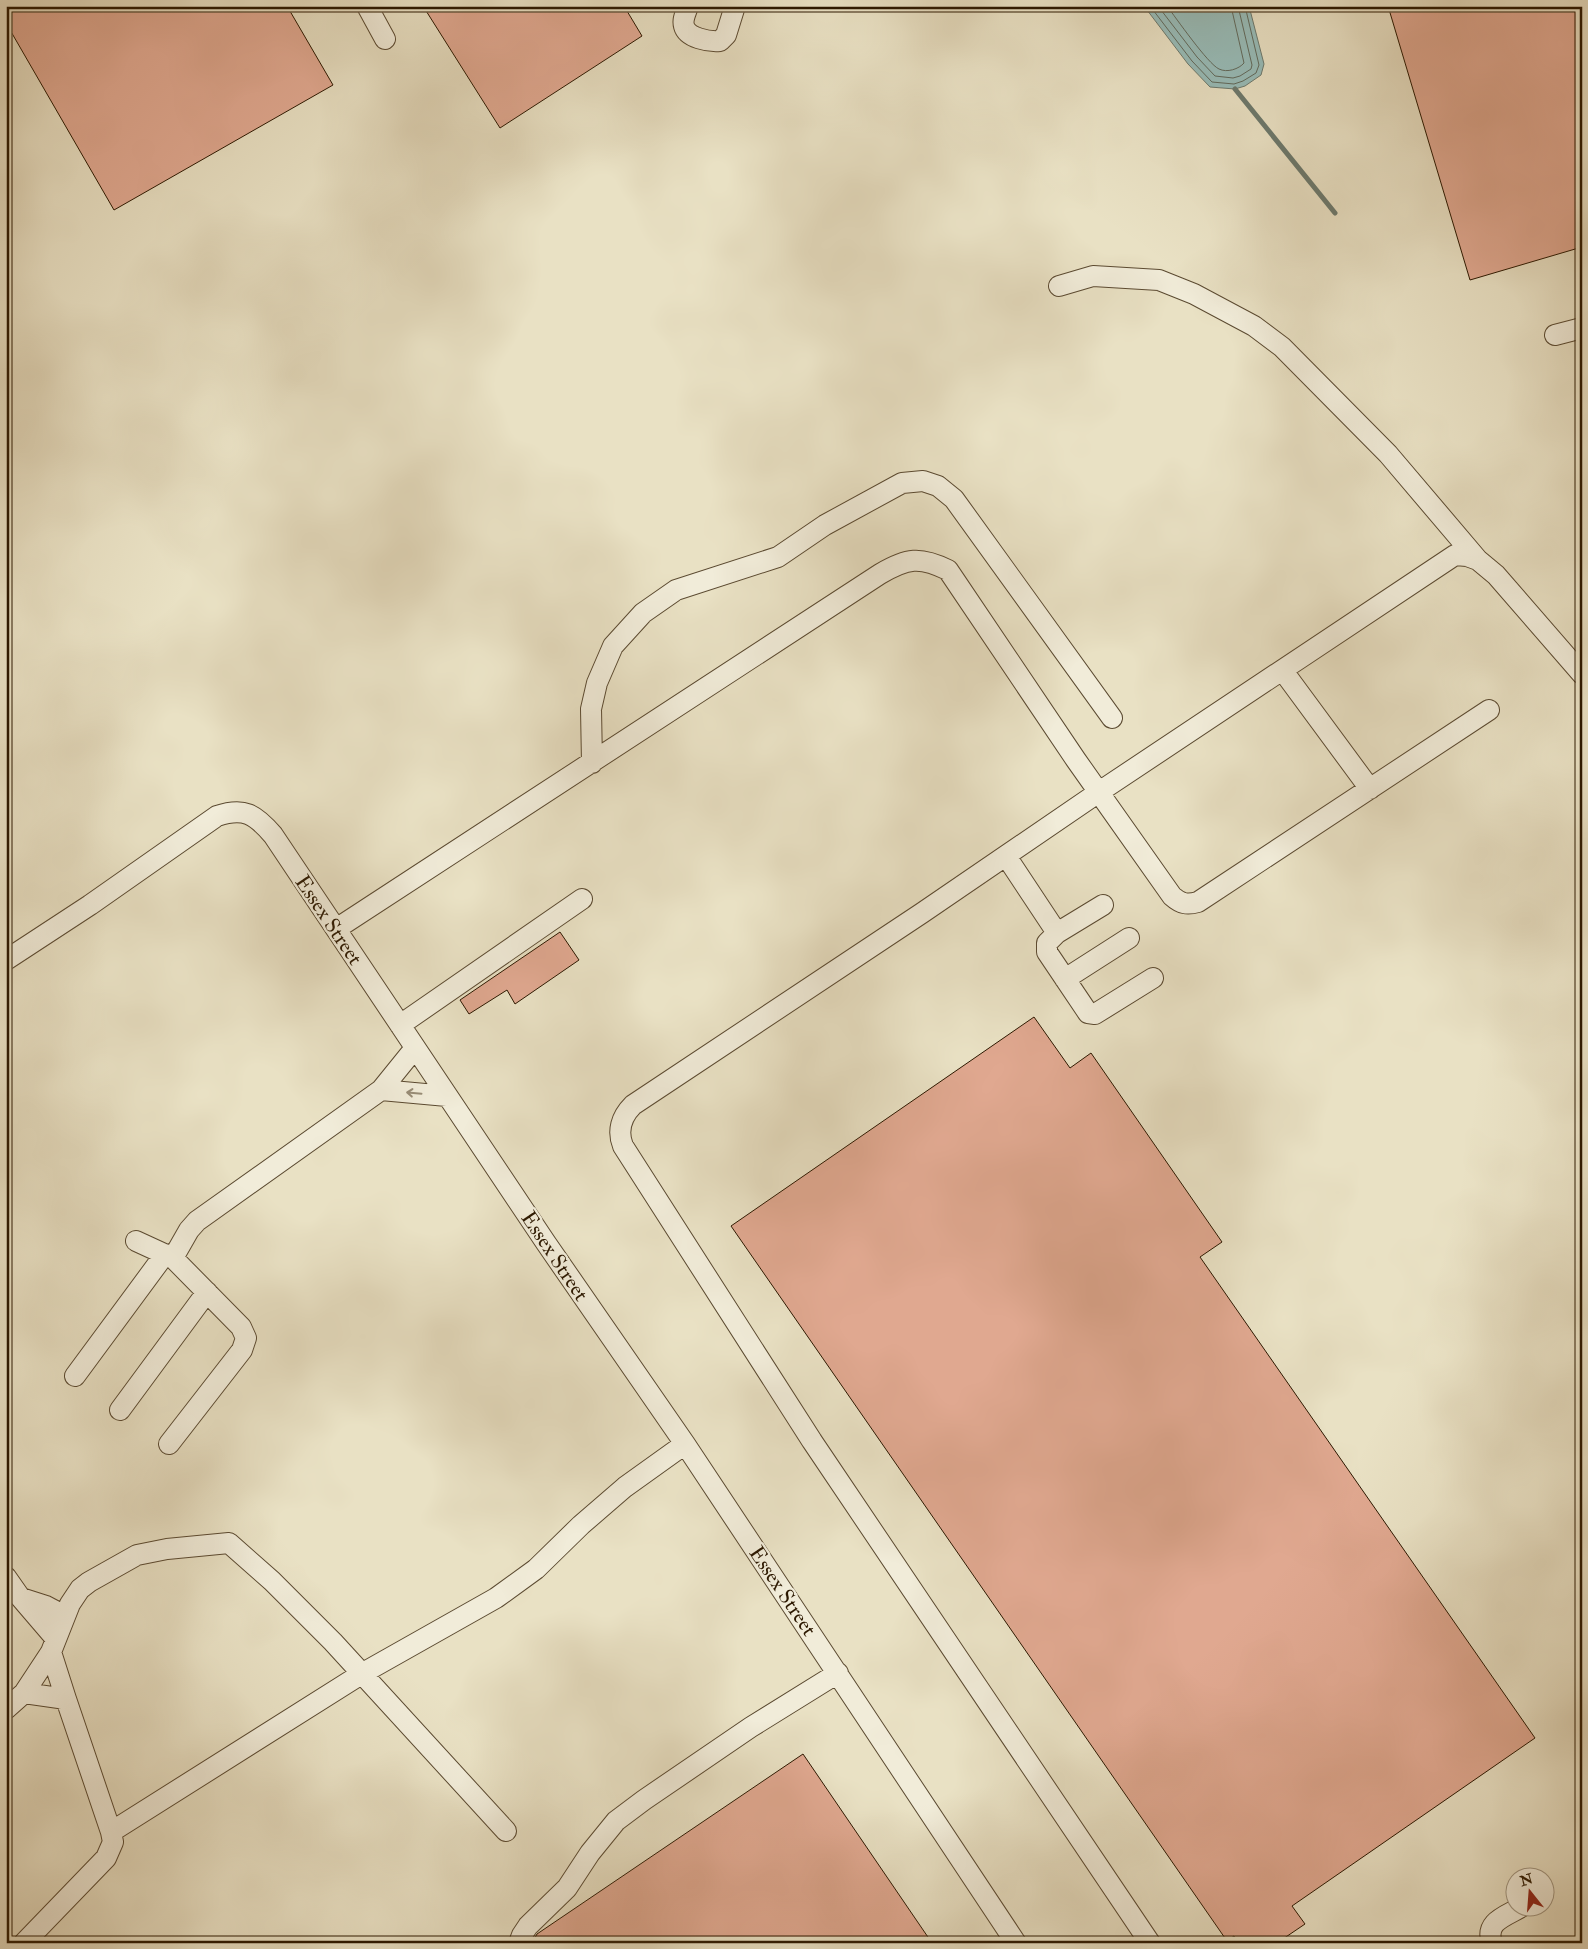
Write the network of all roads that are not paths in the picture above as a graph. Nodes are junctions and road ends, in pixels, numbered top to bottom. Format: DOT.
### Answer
graph roads {
  1 [pos="367,6"];
  2 [pos="688,6"];
  3 [pos="735,6"];
  4 [pos="385,39"];
  5 [pos="1059,286"];
  6 [pos="1582,328"];
  7 [pos="1555,335"];
  8 [pos="1478,560"];
  9 [pos="1283,671"];
  10 [pos="1582,674"];
  11 [pos="1489,710"];
  12 [pos="1112,718"];
  13 [pos="592,762"];
  14 [pos="1370,789"];
  15 [pos="1099,792"];
  16 [pos="1006,856"];
  17 [pos="582,899"];
  18 [pos="1103,905"];
  19 [pos="336,929"];
  20 [pos="1057,933"];
  21 [pos="1129,938"];
  22 [pos="6,960"];
  23 [pos="1153,978"];
  24 [pos="1065,979"];
  25 [pos="400,1025"];
  26 [pos="415,1048"];
  27 [pos="381,1090"];
  28 [pos="447,1096"];
  29 [pos="136,1241"];
  30 [pos="169,1256"];
  31 [pos="206,1292"];
  32 [pos="75,1376"];
  33 [pos="120,1410"];
  34 [pos="169,1444"];
  35 [pos="685,1444"];
  36 [pos="6,1577"];
  37 [pos="20,1598"];
  38 [pos="65,1616"];
  39 [pos="54,1645"];
  40 [pos="838,1673"];
  41 [pos="363,1674"];
  42 [pos="24,1693"];
  43 [pos="66,1699"];
  44 [pos="6,1709"];
  45 [pos="506,1831"];
  46 [pos="111,1832"];
  47 [pos="1506,1916"];
  48 [pos="24,1943"];
  49 [pos="520,1943"];
  50 [pos="1016,1943"];
  51 [pos="1150,1943"];
  52 [pos="1492,1943"];
  1 -- 4 [label="street"];
  2 -- 3 [label="street"];
  5 -- 8 [label="street"];
  6 -- 7 [label="street"];
  8 -- 9 [label="street"];
  8 -- 10 [label="street"];
  9 -- 14 [label="street"];
  9 -- 15 [label="street"];
  11 -- 14 [label="street"];
  12 -- 13 [label="street"];
  13 -- 15 [label="street"];
  13 -- 19 [label="street"];
  14 -- 15 [label="street"];
  15 -- 16 [label="street"];
  16 -- 20 [label="street"];
  16 -- 51 [label="street"];
  17 -- 25 [label="street"];
  18 -- 20 [label="street"];
  19 -- 22 [label="street, Essex Street"];
  19 -- 25 [label="street, Essex Street"];
  20 -- 24 [label="street"];
  21 -- 24 [label="street"];
  23 -- 24 [label="street"];
  25 -- 26 [label="street, Essex Street"];
  26 -- 27 [label="street"];
  26 -- 28 [label="street, Essex Street"];
  28 -- 27 [label="street, one-way"];
  27 -- 30 [label="street"];
  28 -- 35 [label="street, Essex Street"];
  29 -- 30 [label="street"];
  30 -- 31 [label="street"];
  30 -- 32 [label="street"];
  31 -- 33 [label="street"];
  31 -- 34 [label="street"];
  35 -- 40 [label="street, Essex Street"];
  35 -- 41 [label="street"];
  36 -- 37 [label="street"];
  37 -- 38 [label="street"];
  37 -- 39 [label="street"];
  38 -- 39 [label="street"];
  38 -- 41 [label="street"];
  39 -- 42 [label="street"];
  39 -- 43 [label="street"];
  40 -- 49 [label="street"];
  40 -- 50 [label="street, Essex Street"];
  41 -- 45 [label="street"];
  41 -- 46 [label="street"];
  42 -- 43 [label="street"];
  42 -- 44 [label="street"];
  43 -- 46 [label="street"];
  46 -- 48 [label="street"];
  47 -- 52 [label="street"];
}
